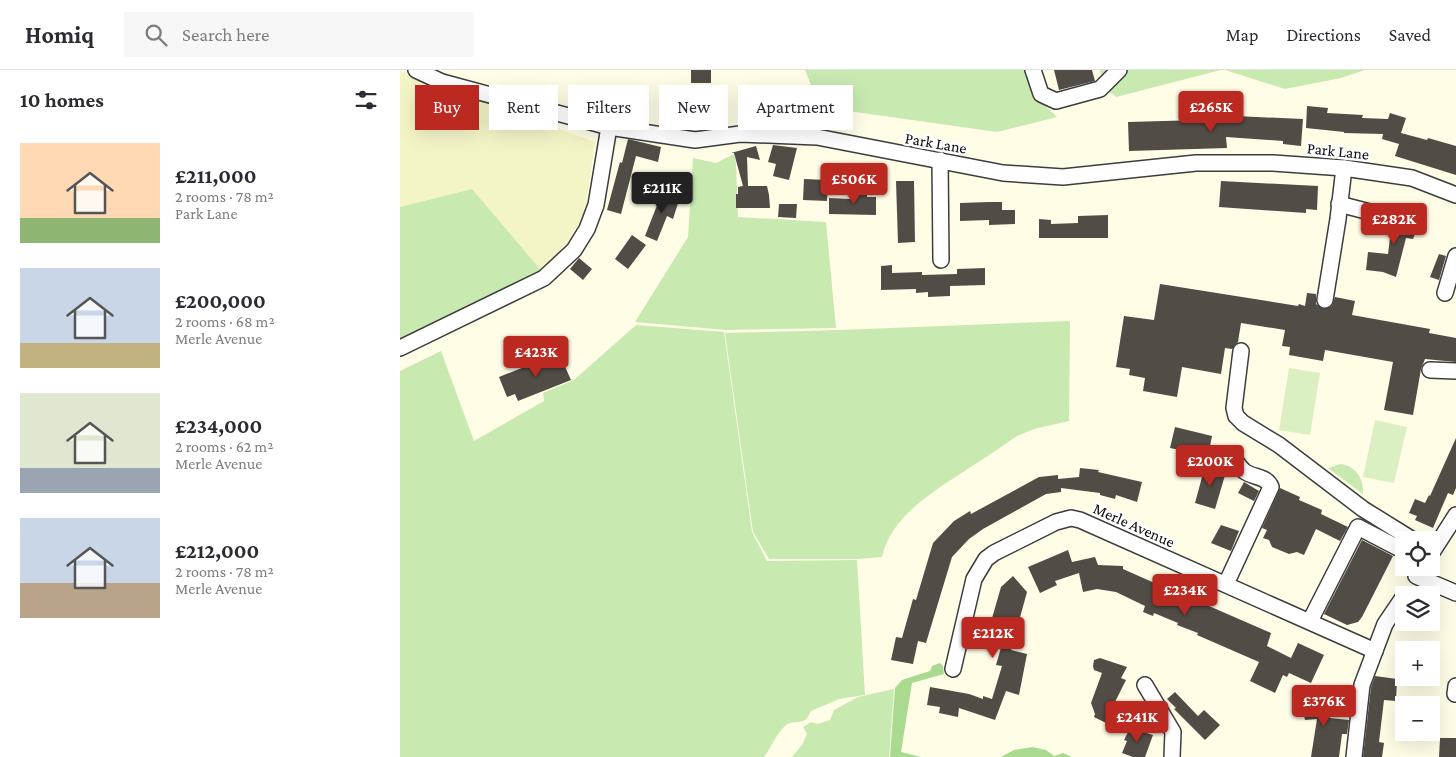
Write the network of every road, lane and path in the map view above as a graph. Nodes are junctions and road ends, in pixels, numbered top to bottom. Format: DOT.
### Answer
graph roads {
  1 [pos="416,70"];
  2 [pos="1033,70"];
  3 [pos="1119,70"];
  4 [pos="568,116"];
  5 [pos="608,130"];
  6 [pos="629,130"];
  7 [pos="940,160"];
  8 [pos="1344,168"];
  9 [pos="1456,195"];
  10 [pos="1339,204"];
  11 [pos="1385,216"];
  12 [pos="1456,256"];
  13 [pos="941,260"];
  14 [pos="1445,293"];
  15 [pos="1325,300"];
  16 [pos="400,348"];
  17 [pos="1241,351"];
  18 [pos="1430,370"];
  19 [pos="1456,371"];
  20 [pos="1228,454"];
  21 [pos="1456,515"];
  22 [pos="1398,531"];
  23 [pos="1440,540"];
  24 [pos="1395,546"];
  25 [pos="1426,576"];
  26 [pos="1226,584"];
  27 [pos="1456,593"];
  28 [pos="1395,609"];
  29 [pos="1310,621"];
  30 [pos="1375,651"];
  31 [pos="953,669"];
  32 [pos="1145,684"];
  33 [pos="1172,757"];
  34 [pos="1354,757"];
  1 -- 4 [label="street, Park Lane"];
  2 -- 3 [label="street"];
  5 -- 16 [label="street"];
  6 -- 7 [label="street, Park Lane"];
  7 -- 8 [label="street, Park Lane"];
  7 -- 13 [label="street"];
  8 -- 9 [label="street, Park Lane"];
  8 -- 10 [label="street"];
  10 -- 11 [label="street"];
  10 -- 15 [label="street"];
  12 -- 14 [label="street"];
  17 -- 22 [label="street"];
  18 -- 19 [label="street"];
  20 -- 26 [label="street"];
  21 -- 23 [label="street"];
  24 -- 29 [label="street"];
  25 -- 27 [label="street"];
  26 -- 29 [label="street, Merle Avenue"];
  26 -- 31 [label="street, Merle Avenue"];
  28 -- 30 [label="street"];
  29 -- 30 [label="street, Merle Avenue"];
  30 -- 34 [label="street"];
  32 -- 33 [label="street"];
}
